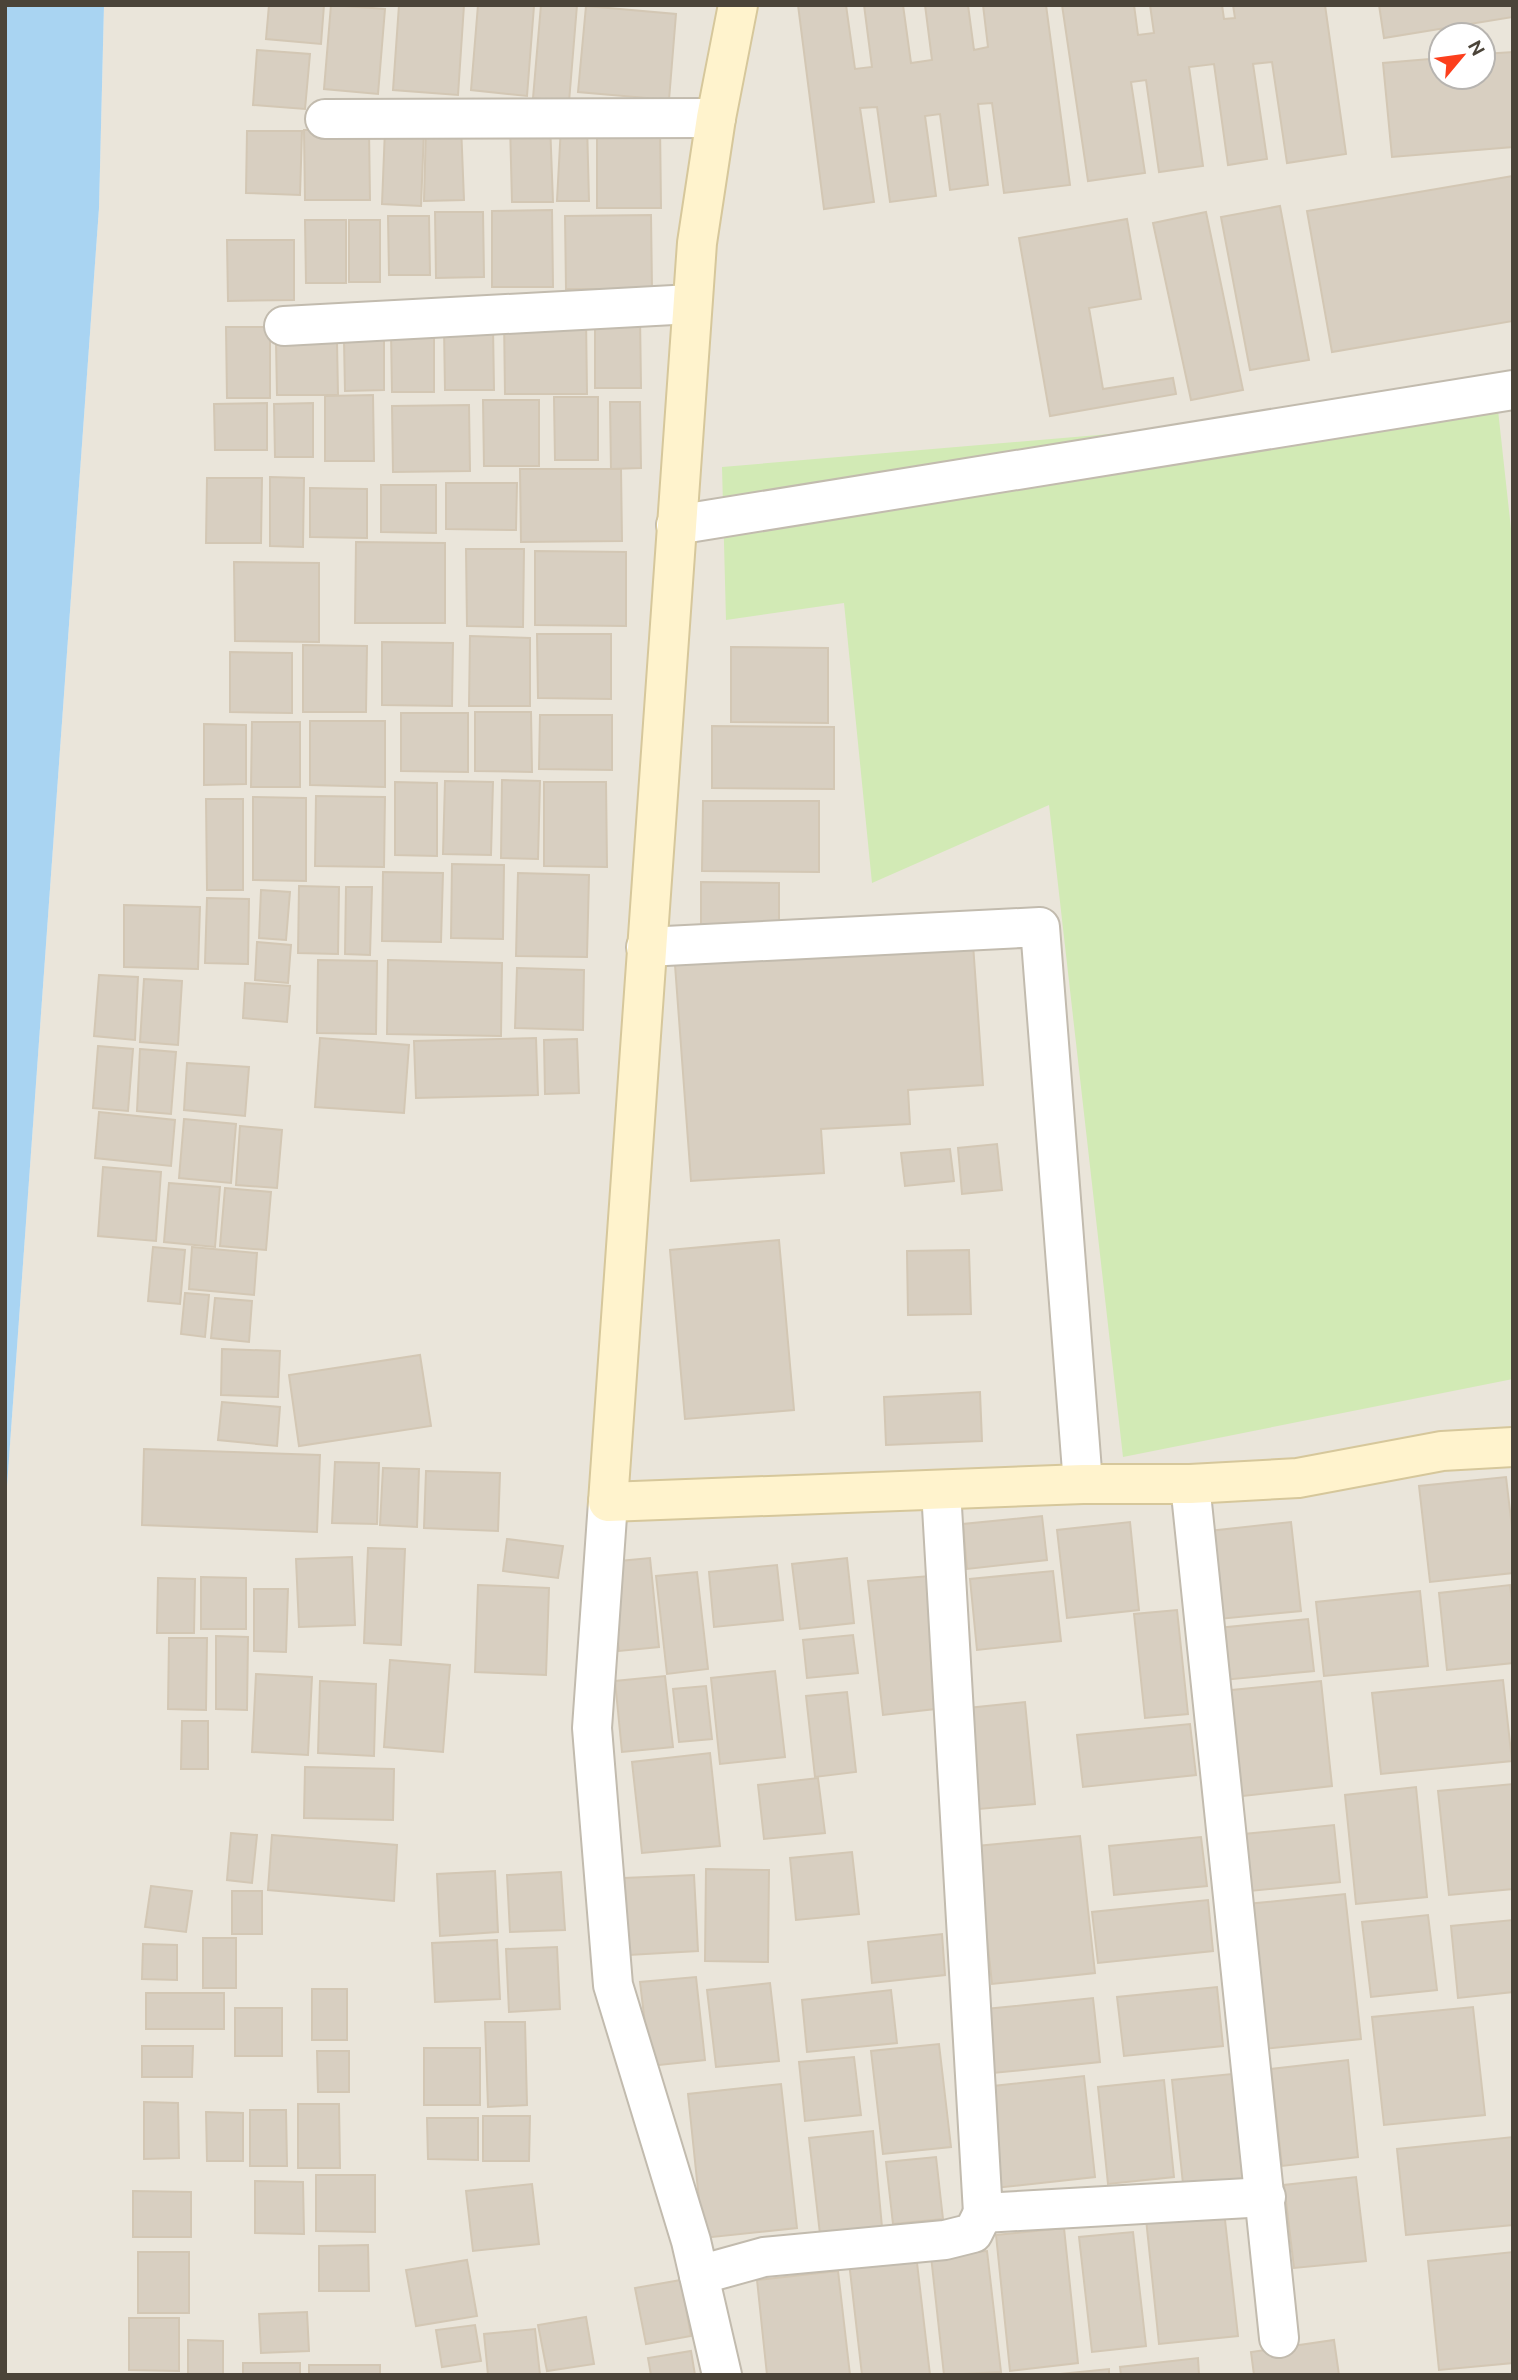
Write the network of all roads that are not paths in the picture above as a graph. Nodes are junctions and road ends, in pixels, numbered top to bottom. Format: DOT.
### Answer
graph roads {
  1 [pos="738,5"];
  2 [pos="716,118"];
  3 [pos="325,119"];
  4 [pos="692,304"];
  5 [pos="284,326"];
  6 [pos="1513,390"];
  7 [pos="676,525"];
  8 [pos="646,947"];
  9 [pos="1513,1447"];
  10 [pos="1083,1484"];
  11 [pos="1190,1484"];
  12 [pos="941,1490"];
  13 [pos="608,1502"];
  14 [pos="1266,2197"];
  15 [pos="983,2213"];
  16 [pos="699,2275"];
  17 [pos="1279,2338"];
  18 [pos="722,2375"];
  1 -- 2 [label="street"];
  2 -- 3 [label="street"];
  2 -- 4 [label="street"];
  4 -- 5 [label="street"];
  4 -- 7 [label="street"];
  6 -- 7 [label="street"];
  7 -- 8 [label="street"];
  8 -- 10 [label="street"];
  8 -- 13 [label="street"];
  9 -- 11 [label="street"];
  10 -- 11 [label="street"];
  10 -- 12 [label="street"];
  11 -- 14 [label="street"];
  12 -- 13 [label="street"];
  12 -- 15 [label="street"];
  13 -- 16 [label="street"];
  14 -- 15 [label="street"];
  14 -- 17 [label="street"];
  15 -- 16 [label="street"];
  16 -- 18 [label="street"];
}
